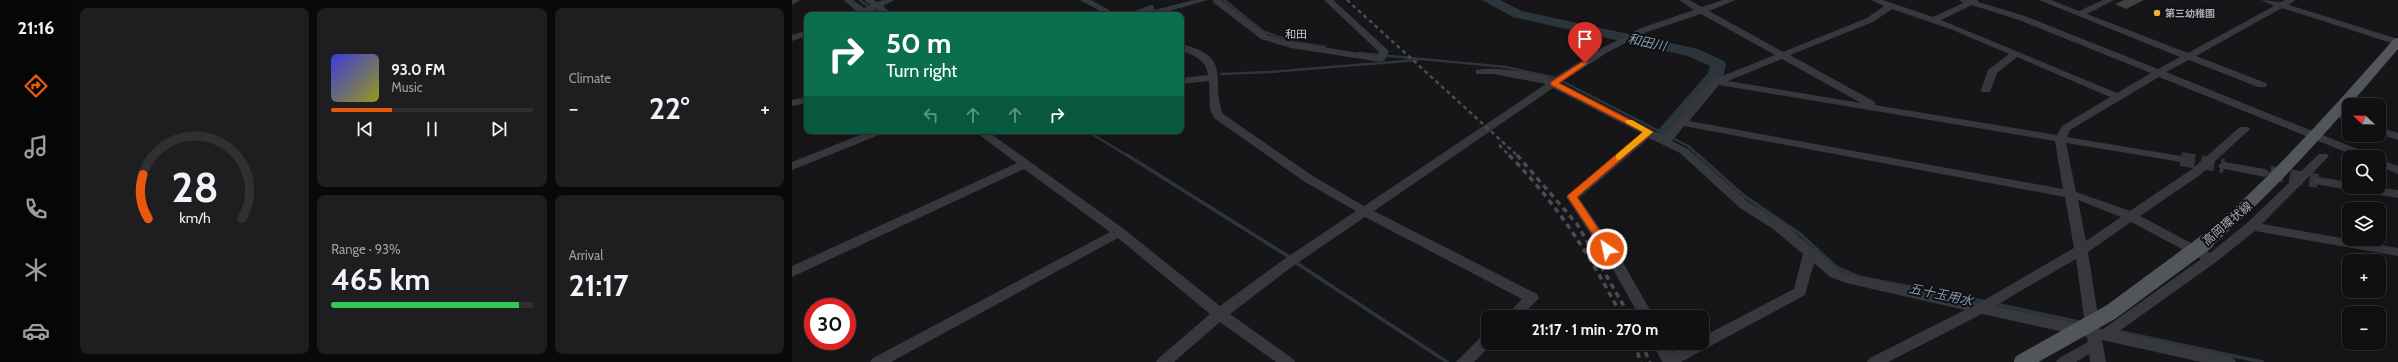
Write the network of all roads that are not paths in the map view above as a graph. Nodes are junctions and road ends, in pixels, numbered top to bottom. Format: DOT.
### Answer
graph roads {
  1 [pos="796,0"];
  2 [pos="848,0"];
  3 [pos="890,0"];
  4 [pos="1084,0"];
  5 [pos="1182,0"];
  6 [pos="1204,0"];
  7 [pos="1328,0"];
  8 [pos="1683,0"];
  9 [pos="1732,0"];
  10 [pos="1875,0"];
  11 [pos="2043,0"];
  12 [pos="2265,0"];
  13 [pos="2290,0"];
  14 [pos="1219,1"];
  15 [pos="1970,1"];
  16 [pos="2103,1"];
  17 [pos="792,2"];
  18 [pos="1891,5"];
  19 [pos="2281,5"];
  20 [pos="867,9"];
  21 [pos="1701,10"];
  22 [pos="878,12"];
  23 [pos="1108,12"];
  24 [pos="1140,12"];
  25 [pos="1156,12"];
  26 [pos="1176,12"];
  27 [pos="2079,14"];
  28 [pos="1934,20"];
  29 [pos="804,33"];
  30 [pos="792,38"];
  31 [pos="2398,45"];
  32 [pos="1184,48"];
  33 [pos="2016,54"];
  34 [pos="2190,56"];
  35 [pos="1784,57"];
  36 [pos="1480,72"];
  37 [pos="2158,73"];
  38 [pos="1214,77"];
  39 [pos="1184,81"];
  40 [pos="1556,81"];
  41 [pos="1716,82"];
  42 [pos="2262,85"];
  43 [pos="1986,90"];
  44 [pos="2118,98"];
  45 [pos="2357,98"];
  46 [pos="2359,98"];
  47 [pos="804,101"];
  48 [pos="792,103"];
  49 [pos="1879,108"];
  50 [pos="2342,116"];
  51 [pos="1683,124"];
  52 [pos="2244,129"];
  53 [pos="1649,132"];
  54 [pos="2386,133"];
  55 [pos="872,134"];
  56 [pos="984,134"];
  57 [pos="2321,137"];
  58 [pos="2398,137"];
  59 [pos="1669,138"];
  60 [pos="2060,139"];
  61 [pos="2352,150"];
  62 [pos="2324,156"];
  63 [pos="2181,159"];
  64 [pos="1025,164"];
  65 [pos="2386,165"];
  66 [pos="792,166"];
  67 [pos="2224,166"];
  68 [pos="2398,170"];
  69 [pos="2265,173"];
  70 [pos="2318,182"];
  71 [pos="2342,185"];
  72 [pos="2386,192"];
  73 [pos="2071,194"];
  74 [pos="2398,194"];
  75 [pos="1366,212"];
  76 [pos="2131,216"];
  77 [pos="2252,226"];
  78 [pos="1118,232"];
  79 [pos="2210,249"];
  80 [pos="2081,250"];
  81 [pos="1810,252"];
  82 [pos="2398,252"];
  83 [pos="792,272"];
  84 [pos="1981,308"];
  85 [pos="1519,310"];
  86 [pos="1643,310"];
  87 [pos="1220,314"];
  88 [pos="2094,332"];
  89 [pos="2109,332"];
  90 [pos="1481,346"];
  91 [pos="2088,348"];
  92 [pos="1664,350"];
  93 [pos="878,362"];
  94 [pos="1164,362"];
  95 [pos="1287,362"];
  96 [pos="1464,362"];
  97 [pos="1670,362"];
  98 [pos="1673,362"];
  99 [pos="1875,362"];
  100 [pos="2022,362"];
  101 [pos="2040,362"];
  102 [pos="2064,362"];
  103 [pos="2098,362"];
  104 [pos="2228,362"];
  1 -- 17 [label="street"];
  2 -- 20 [label="street"];
  3 -- 20 [label="street"];
  4 -- 23 [label="street"];
  5 -- 24 [label="street"];
  6 -- 25 [label="street"];
  7 -- 14 [label="street"];
  8 -- 21 [label="street"];
  9 -- 21 [label="street"];
  10 -- 18 [label="street"];
  11 -- 27 [label="street"];
  12 -- 19 [label="street"];
  13 -- 19 [label="street"];
  14 -- 26 [label="street"];
  15 -- 28 [label="street"];
  15 -- 37 [label="street"];
  16 -- 27 [label="street"];
  18 -- 28 [label="street"];
  18 -- 35 [label="street"];
  19 -- 31 [label="street"];
  19 -- 34 [label="street"];
  20 -- 22 [label="street"];
  21 -- 35 [label="street"];
  21 -- 40 [label="street"];
  27 -- 34 [label="street"];
  28 -- 33 [label="street"];
  29 -- 30 [label="street"];
  31 -- 45 [label="main road, 高岡環状線"];
  31 -- 46 [label="main road"];
  32 -- 38 [label="street"];
  33 -- 43 [label="street"];
  33 -- 44 [label="street"];
  34 -- 37 [label="street"];
  34 -- 42 [label="street"];
  35 -- 41 [label="street"];
  35 -- 49 [label="street"];
  36 -- 40 [label="street"];
  37 -- 44 [label="street"];
  37 -- 57 [label="street"];
  38 -- 39 [label="street"];
  38 -- 75 [label="street"];
  40 -- 53 [label="street"];
  40 -- 75 [label="street"];
  41 -- 49 [label="street"];
  41 -- 51 [label="street"];
  44 -- 60 [label="street"];
  47 -- 48 [label="street"];
  49 -- 60 [label="street"];
  50 -- 57 [label="main road, 高岡環状線"];
  51 -- 59 [label="street"];
  51 -- 73 [label="street"];
  52 -- 76 [label="street"];
  53 -- 59 [label="street"];
  53 -- 86 [label="street"];
  54 -- 58 [label="street"];
  55 -- 66 [label="street"];
  56 -- 64 [label="street"];
  57 -- 61 [label="street"];
  57 -- 79 [label="main road, 高岡環状線"];
  59 -- 81 [label="street"];
  60 -- 63 [label="street"];
  60 -- 73 [label="street"];
  62 -- 77 [label="street"];
  64 -- 78 [label="street"];
  64 -- 83 [label="street"];
  65 -- 68 [label="street"];
  67 -- 69 [label="street"];
  70 -- 71 [label="street"];
  72 -- 74 [label="street"];
  73 -- 76 [label="street"];
  73 -- 80 [label="street"];
  75 -- 85 [label="street"];
  75 -- 87 [label="street"];
  76 -- 79 [label="street"];
  76 -- 80 [label="street"];
  77 -- 79 [label="street"];
  77 -- 82 [label="street"];
  78 -- 87 [label="street"];
  78 -- 93 [label="street"];
  79 -- 89 [label="street"];
  79 -- 100 [label="main road, 高岡環状線, bridge"];
  79 -- 101 [label="main road, 高岡環状線"];
  80 -- 84 [label="street"];
  80 -- 88 [label="street"];
  81 -- 84 [label="street"];
  81 -- 98 [label="street"];
  84 -- 88 [label="street"];
  84 -- 99 [label="street"];
  87 -- 94 [label="street"];
  87 -- 95 [label="street"];
  88 -- 103 [label="street"];
  88 -- 104 [label="street"];
  90 -- 96 [label="street"];
  91 -- 102 [label="street"];
  92 -- 97 [label="street"];
}
